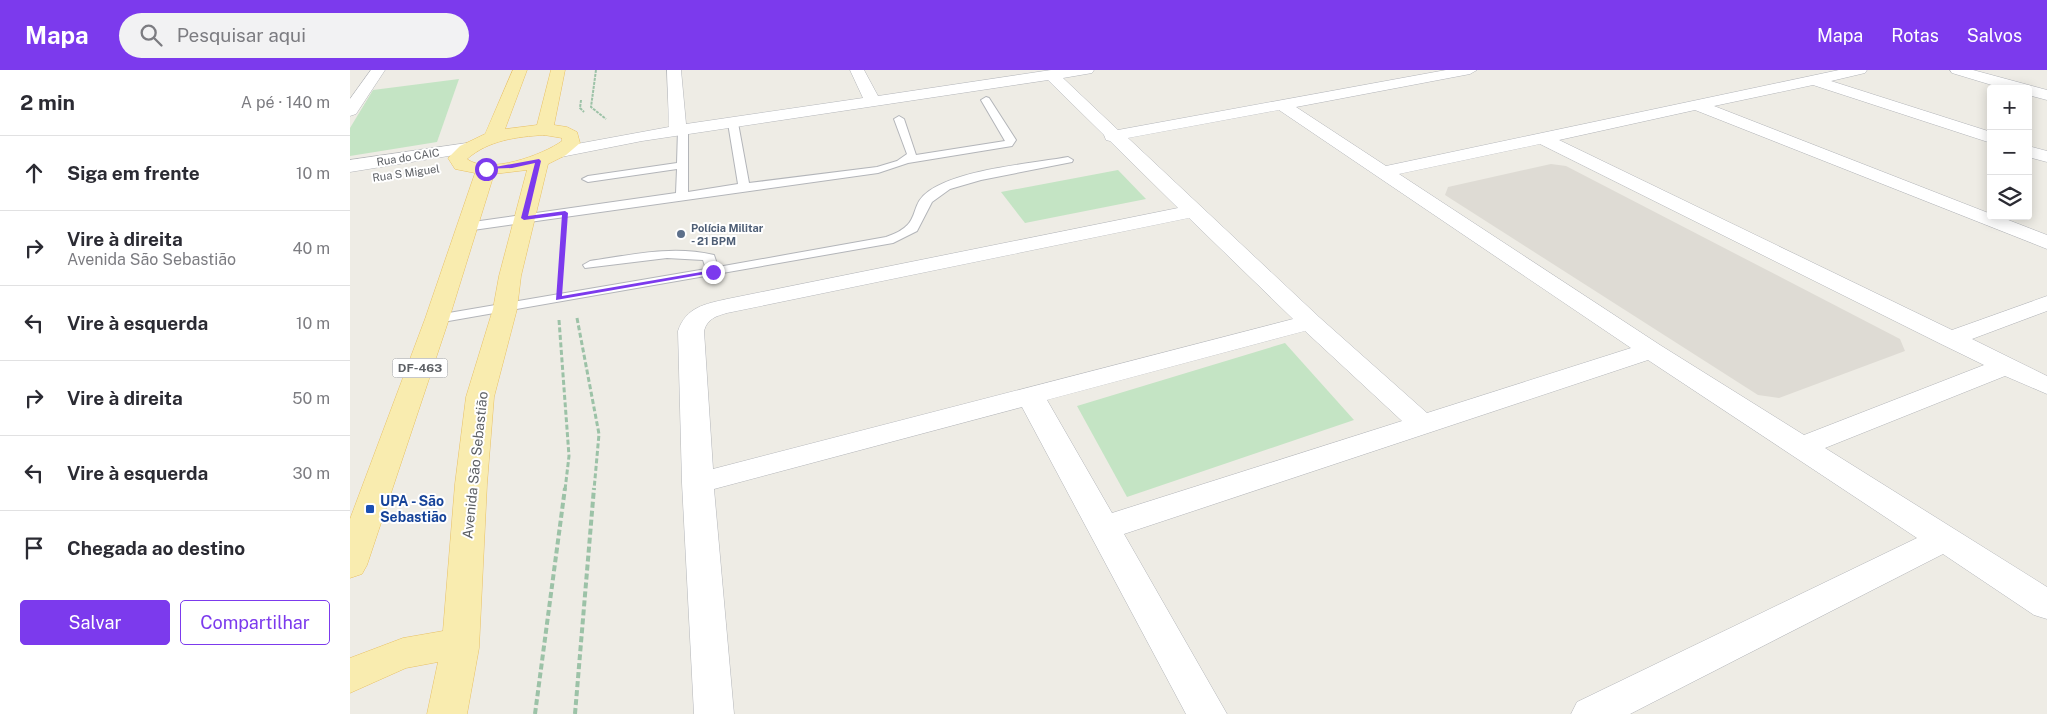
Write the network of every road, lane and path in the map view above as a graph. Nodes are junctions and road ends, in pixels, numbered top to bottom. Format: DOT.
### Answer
graph roads {
  1 [pos="378,70"];
  2 [pos="520,70"];
  3 [pos="558,70"];
  4 [pos="596,70"];
  5 [pos="674,70"];
  6 [pos="857,70"];
  7 [pos="1087,70"];
  8 [pos="1470,70"];
  9 [pos="1860,70"];
  10 [pos="1957,70"];
  11 [pos="1051,75"];
  12 [pos="1814,80"];
  13 [pos="2009,85"];
  14 [pos="2032,91"];
  15 [pos="2047,95"];
  16 [pos="581,99"];
  17 [pos="986,100"];
  18 [pos="873,102"];
  19 [pos="1281,104"];
  20 [pos="1696,105"];
  21 [pos="350,111"];
  22 [pos="899,119"];
  23 [pos="734,123"];
  24 [pos="544,130"];
  25 [pos="681,130"];
  26 [pos="571,136"];
  27 [pos="636,136"];
  28 [pos="1112,136"];
  29 [pos="610,137"];
  30 [pos="1987,137"];
  31 [pos="492,138"];
  32 [pos="1542,138"];
  33 [pos="561,152"];
  34 [pos="2032,152"];
  35 [pos="2047,157"];
  36 [pos="908,160"];
  37 [pos="1068,160"];
  38 [pos="472,161"];
  39 [pos="539,161"];
  40 [pos="683,165"];
  41 [pos="350,166"];
  42 [pos="1383,172"];
  43 [pos="588,179"];
  44 [pos="350,181"];
  45 [pos="744,187"];
  46 [pos="682,196"];
  47 [pos="1192,211"];
  48 [pos="565,213"];
  49 [pos="524,218"];
  50 [pos="466,227"];
  51 [pos="2047,243"];
  52 [pos="590,265"];
  53 [pos="713,272"];
  54 [pos="573,296"];
  55 [pos="558,298"];
  56 [pos="2047,303"];
  57 [pos="505,309"];
  58 [pos="438,319"];
  59 [pos="1310,322"];
  60 [pos="1950,339"];
  61 [pos="1651,350"];
  62 [pos="2006,366"];
  63 [pos="2047,386"];
  64 [pos="1030,395"];
  65 [pos="1423,425"];
  66 [pos="1801,447"];
  67 [pos="698,483"];
  68 [pos="1104,528"];
  69 [pos="1944,539"];
  70 [pos="350,565"];
  71 [pos="2047,605"];
  72 [pos="460,648"];
  73 [pos="350,677"];
  74 [pos="447,714"];
  75 [pos="535,714"];
  76 [pos="575,714"];
  77 [pos="714,714"];
  78 [pos="1207,714"];
  79 [pos="1591,714"];
  1 -- 21 [label="street"];
  2 -- 31 [label="main road"];
  3 -- 24 [label="main road"];
  4 -- 27 [label="path"];
  5 -- 25 [label="street"];
  6 -- 18 [label="street"];
  7 -- 11 [label="street"];
  8 -- 19 [label="street"];
  9 -- 12 [label="street"];
  10 -- 13 [label="street"];
  11 -- 18 [label="street"];
  11 -- 28 [label="street"];
  12 -- 20 [label="street"];
  12 -- 30 [label="street"];
  14 -- 15 [label="street"];
  16 -- 29 [label="path"];
  17 -- 36 [label="lane"];
  18 -- 23 [label="street"];
  19 -- 28 [label="street"];
  19 -- 42 [label="street"];
  20 -- 32 [label="street"];
  20 -- 51 [label="street"];
  22 -- 36 [label="lane"];
  23 -- 25 [label="street"];
  23 -- 45 [label="lane"];
  24 -- 26 [label="main road"];
  24 -- 31 [label="main road"];
  25 -- 27 [label="street"];
  25 -- 40 [label="lane"];
  26 -- 29 [label="street"];
  26 -- 33 [label="main road"];
  27 -- 29 [label="street"];
  27 -- 33 [label="street"];
  28 -- 47 [label="street"];
  31 -- 38 [label="main road"];
  32 -- 42 [label="street"];
  32 -- 60 [label="street"];
  33 -- 39 [label="main road"];
  34 -- 35 [label="street"];
  36 -- 45 [label="lane"];
  37 -- 53 [label="lane"];
  38 -- 39 [label="main road"];
  38 -- 41 [label="street, Rua do CAIC"];
  38 -- 44 [label="street, Rua S Miguel"];
  38 -- 50 [label="main road, DF-463"];
  39 -- 49 [label="main road, Avenida São Sebastião"];
  40 -- 43 [label="lane"];
  40 -- 46 [label="lane"];
  42 -- 61 [label="street"];
  45 -- 46 [label="lane"];
  46 -- 48 [label="lane"];
  47 -- 59 [label="street"];
  47 -- 67 [label="street"];
  48 -- 49 [label="lane"];
  48 -- 55 [label="path"];
  49 -- 50 [label="lane"];
  49 -- 57 [label="main road, Avenida São Sebastião"];
  50 -- 58 [label="main road, DF-463"];
  52 -- 53 [label="lane"];
  53 -- 54 [label="lane"];
  54 -- 55 [label="lane"];
  54 -- 76 [label="path"];
  55 -- 57 [label="lane"];
  55 -- 75 [label="path"];
  56 -- 60 [label="street"];
  57 -- 58 [label="lane"];
  57 -- 72 [label="main road, Avenida São Sebastião"];
  58 -- 70 [label="main road, DF-463"];
  59 -- 64 [label="street"];
  59 -- 65 [label="street"];
  60 -- 62 [label="street"];
  61 -- 65 [label="street"];
  61 -- 66 [label="street"];
  62 -- 63 [label="street"];
  62 -- 66 [label="street"];
  64 -- 67 [label="street"];
  64 -- 68 [label="street"];
  65 -- 68 [label="street"];
  66 -- 69 [label="street"];
  67 -- 77 [label="street"];
  68 -- 78 [label="street"];
  69 -- 71 [label="street"];
  69 -- 79 [label="street"];
  72 -- 73 [label="main road"];
  72 -- 74 [label="main road, Avenida São Sebastião"];
}
